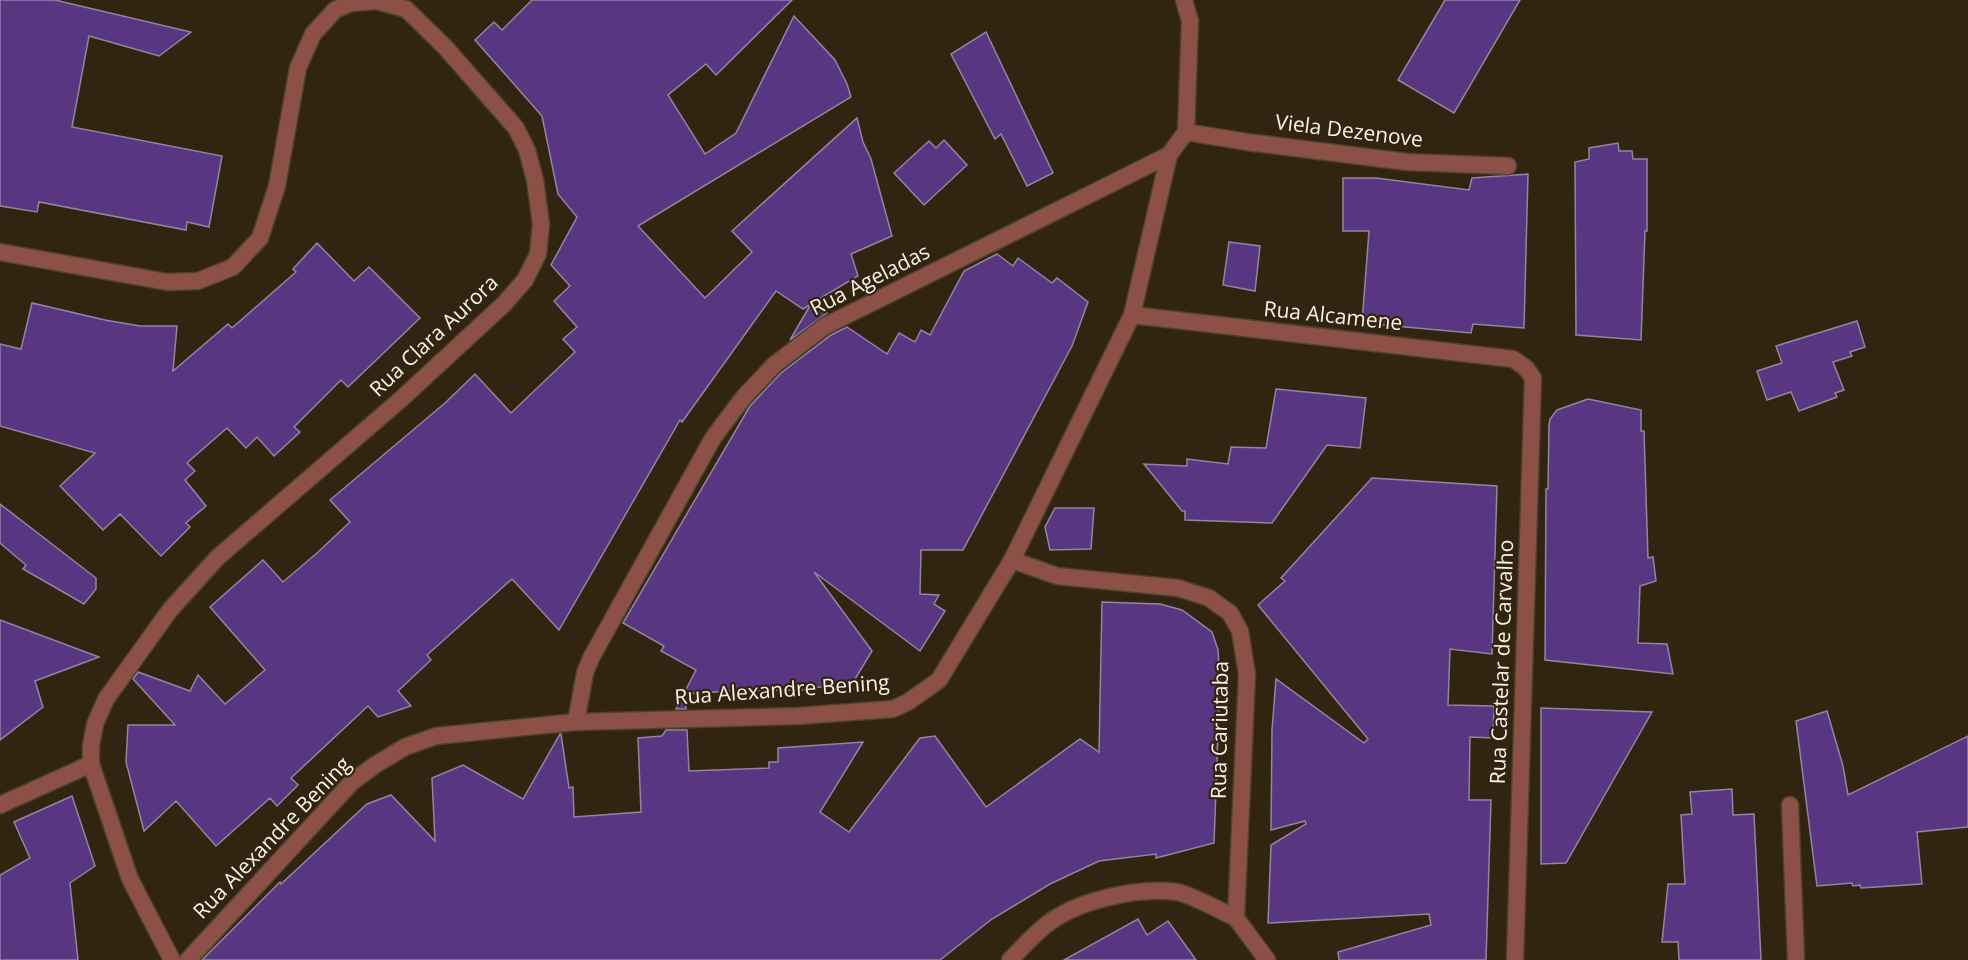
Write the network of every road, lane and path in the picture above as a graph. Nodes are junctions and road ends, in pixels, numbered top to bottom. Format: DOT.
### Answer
graph roads {
  1 [pos="1184,0"];
  2 [pos="1186,132"];
  3 [pos="1169,155"];
  4 [pos="1508,166"];
  5 [pos="0,252"];
  6 [pos="1132,315"];
  7 [pos="1526,368"];
  8 [pos="1012,560"];
  9 [pos="576,722"];
  10 [pos="91,764"];
  11 [pos="0,805"];
  12 [pos="1790,805"];
  13 [pos="1236,918"];
  14 [pos="172,960"];
  15 [pos="188,960"];
  16 [pos="1010,960"];
  17 [pos="1267,960"];
  18 [pos="1515,960"];
  19 [pos="1796,960"];
  1 -- 2 [label="street"];
  2 -- 3 [label="street, Rua Alexandre Bening"];
  2 -- 4 [label="street, Viela Dezenove"];
  3 -- 6 [label="street, Rua Alexandre Bening"];
  3 -- 9 [label="street, Rua Ageladas"];
  5 -- 10 [label="street, Rua Clara Aurora"];
  6 -- 7 [label="street, Rua Alcamene"];
  6 -- 8 [label="street, Rua Alexandre Bening"];
  7 -- 18 [label="street, Rua Castelar de Carvalho"];
  8 -- 9 [label="street, Rua Alexandre Bening"];
  8 -- 13 [label="street, Rua Cariutaba"];
  9 -- 15 [label="street, Rua Alexandre Bening"];
  10 -- 11 [label="street"];
  10 -- 14 [label="street, Rua Clara Aurora"];
  12 -- 19 [label="street"];
  13 -- 16 [label="street"];
  13 -- 17 [label="street"];
}
